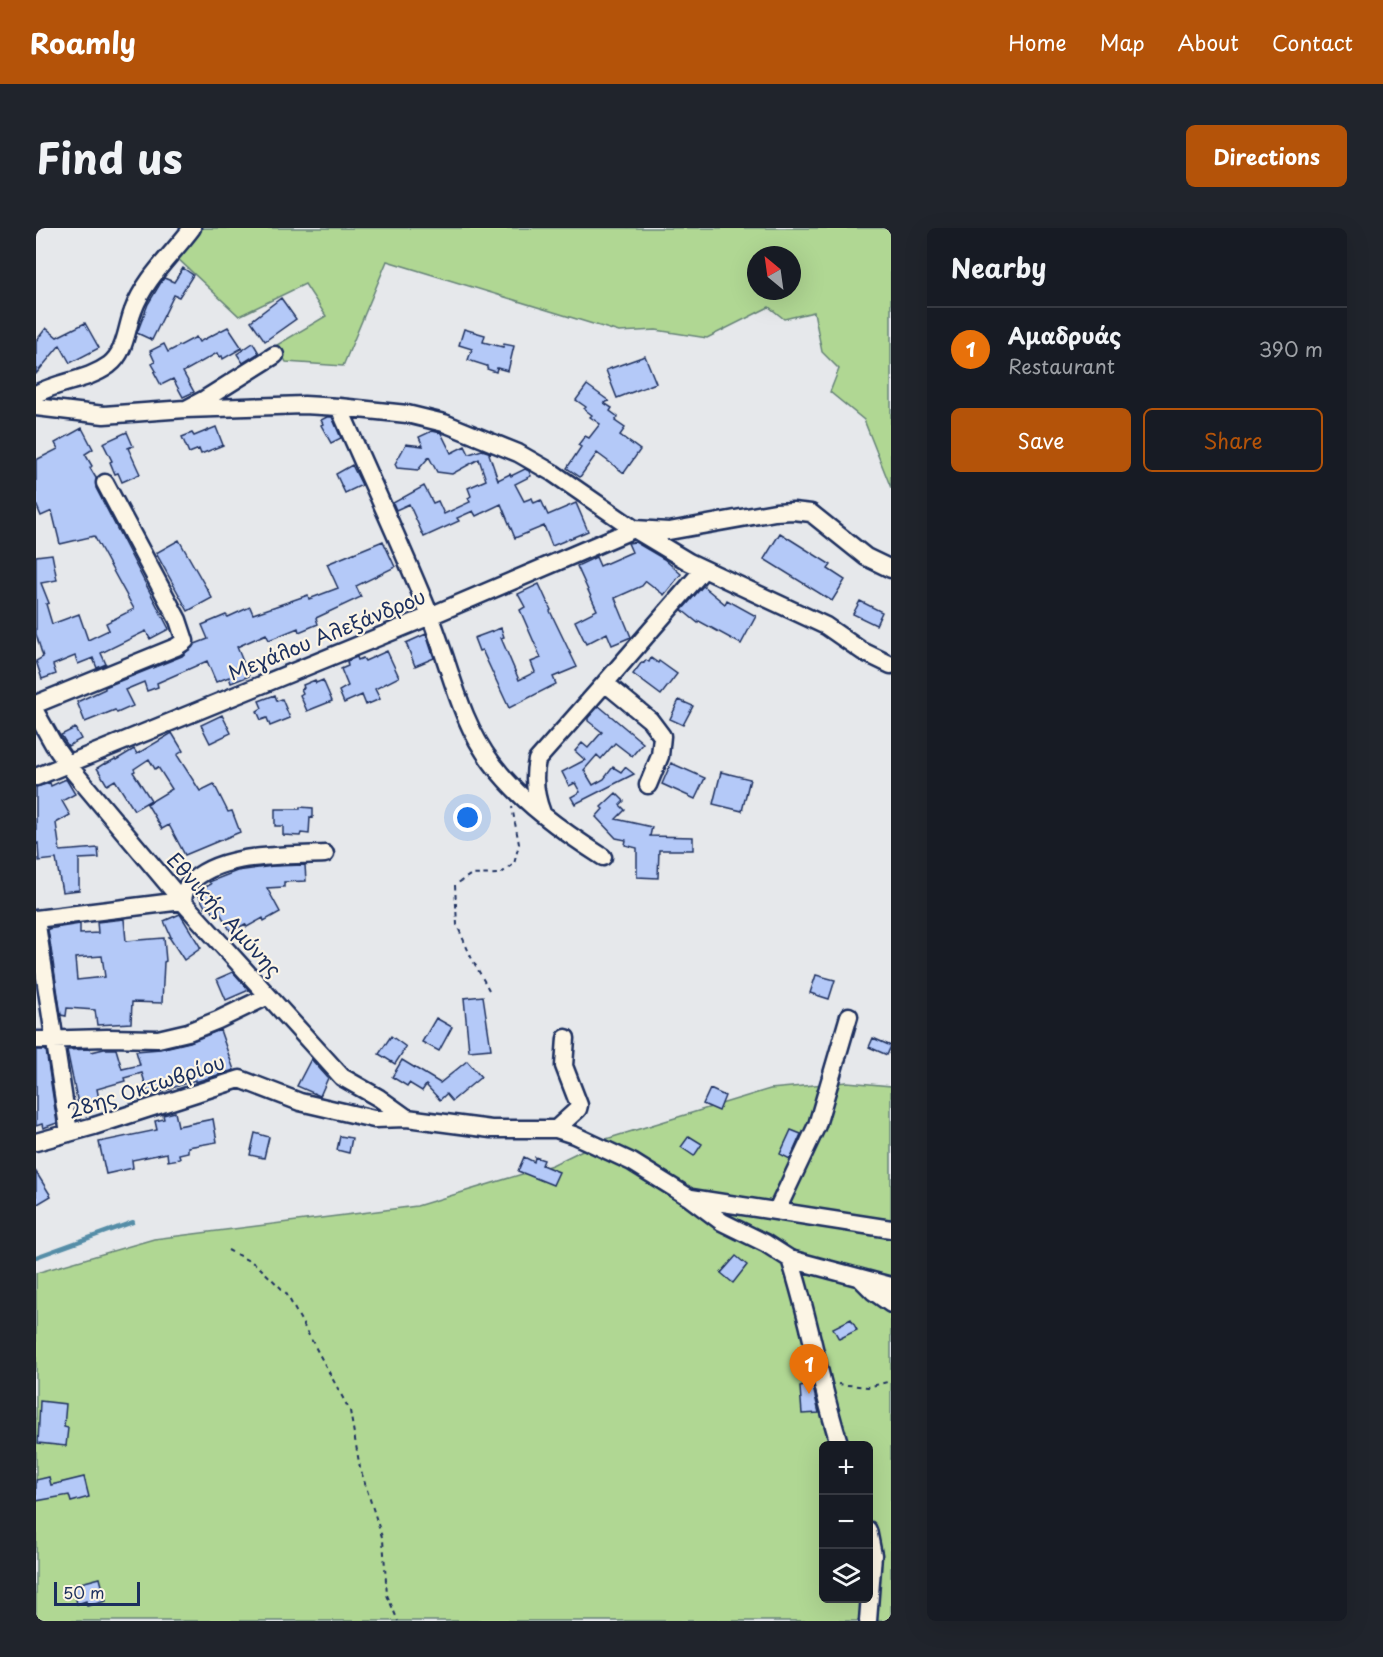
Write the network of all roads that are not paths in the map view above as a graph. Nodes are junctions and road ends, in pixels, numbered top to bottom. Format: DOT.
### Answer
graph roads {
  1 [pos="192,228"];
  2 [pos="275,355"];
  3 [pos="36,394"];
  4 [pos="36,407"];
  5 [pos="339,407"];
  6 [pos="185,409"];
  7 [pos="105,483"];
  8 [pos="634,529"];
  9 [pos="704,569"];
  10 [pos="891,569"];
  11 [pos="430,616"];
  12 [pos="891,665"];
  13 [pos="605,683"];
  14 [pos="36,704"];
  15 [pos="36,714"];
  16 [pos="68,765"];
  17 [pos="36,777"];
  18 [pos="648,785"];
  19 [pos="542,813"];
  20 [pos="325,854"];
  21 [pos="603,857"];
  22 [pos="182,901"];
  23 [pos="36,919"];
  24 [pos="268,996"];
  25 [pos="849,1016"];
  26 [pos="566,1038"];
  27 [pos="36,1040"];
  28 [pos="54,1041"];
  29 [pos="406,1118"];
  30 [pos="556,1129"];
  31 [pos="69,1133"];
  32 [pos="36,1142"];
  33 [pos="690,1198"];
  34 [pos="777,1210"];
  35 [pos="891,1229"];
  36 [pos="790,1259"];
  37 [pos="861,1279"];
  38 [pos="891,1286"];
  39 [pos="891,1304"];
  40 [pos="838,1441"];
  41 [pos="872,1549"];
  42 [pos="868,1621"];
  1 -- 3 [label="street"];
  2 -- 6 [label="street"];
  4 -- 6 [label="street"];
  5 -- 6 [label="street"];
  5 -- 8 [label="street"];
  5 -- 11 [label="street"];
  7 -- 14 [label="street"];
  8 -- 9 [label="street"];
  8 -- 10 [label="street"];
  8 -- 11 [label="street, Μεγάλου Αλεξάνδρου"];
  9 -- 12 [label="street"];
  9 -- 13 [label="street"];
  11 -- 16 [label="street, Μεγάλου Αλεξάνδρου"];
  11 -- 19 [label="street"];
  13 -- 18 [label="street"];
  13 -- 19 [label="street"];
  15 -- 16 [label="street, Εθνικής Αμύνης"];
  16 -- 17 [label="street, Μεγάλου Αλεξάνδρου"];
  16 -- 22 [label="street, Εθνικής Αμύνης"];
  19 -- 21 [label="street"];
  20 -- 22 [label="street"];
  22 -- 23 [label="street"];
  22 -- 24 [label="street, Εθνικής Αμύνης"];
  23 -- 28 [label="street"];
  24 -- 28 [label="street"];
  24 -- 29 [label="street, Εθνικής Αμύνης"];
  25 -- 34 [label="street"];
  26 -- 30 [label="street"];
  27 -- 28 [label="street"];
  28 -- 31 [label="street"];
  29 -- 30 [label="street, 28ης Οκτωβρίου"];
  29 -- 31 [label="street, 28ης Οκτωβρίου"];
  30 -- 33 [label="street"];
  31 -- 32 [label="street, 28ης Οκτωβρίου"];
  33 -- 34 [label="street"];
  33 -- 36 [label="street"];
  34 -- 35 [label="street"];
  36 -- 37 [label="street"];
  36 -- 40 [label="street"];
  37 -- 38 [label="street"];
  37 -- 39 [label="street"];
  41 -- 42 [label="street"];
}
